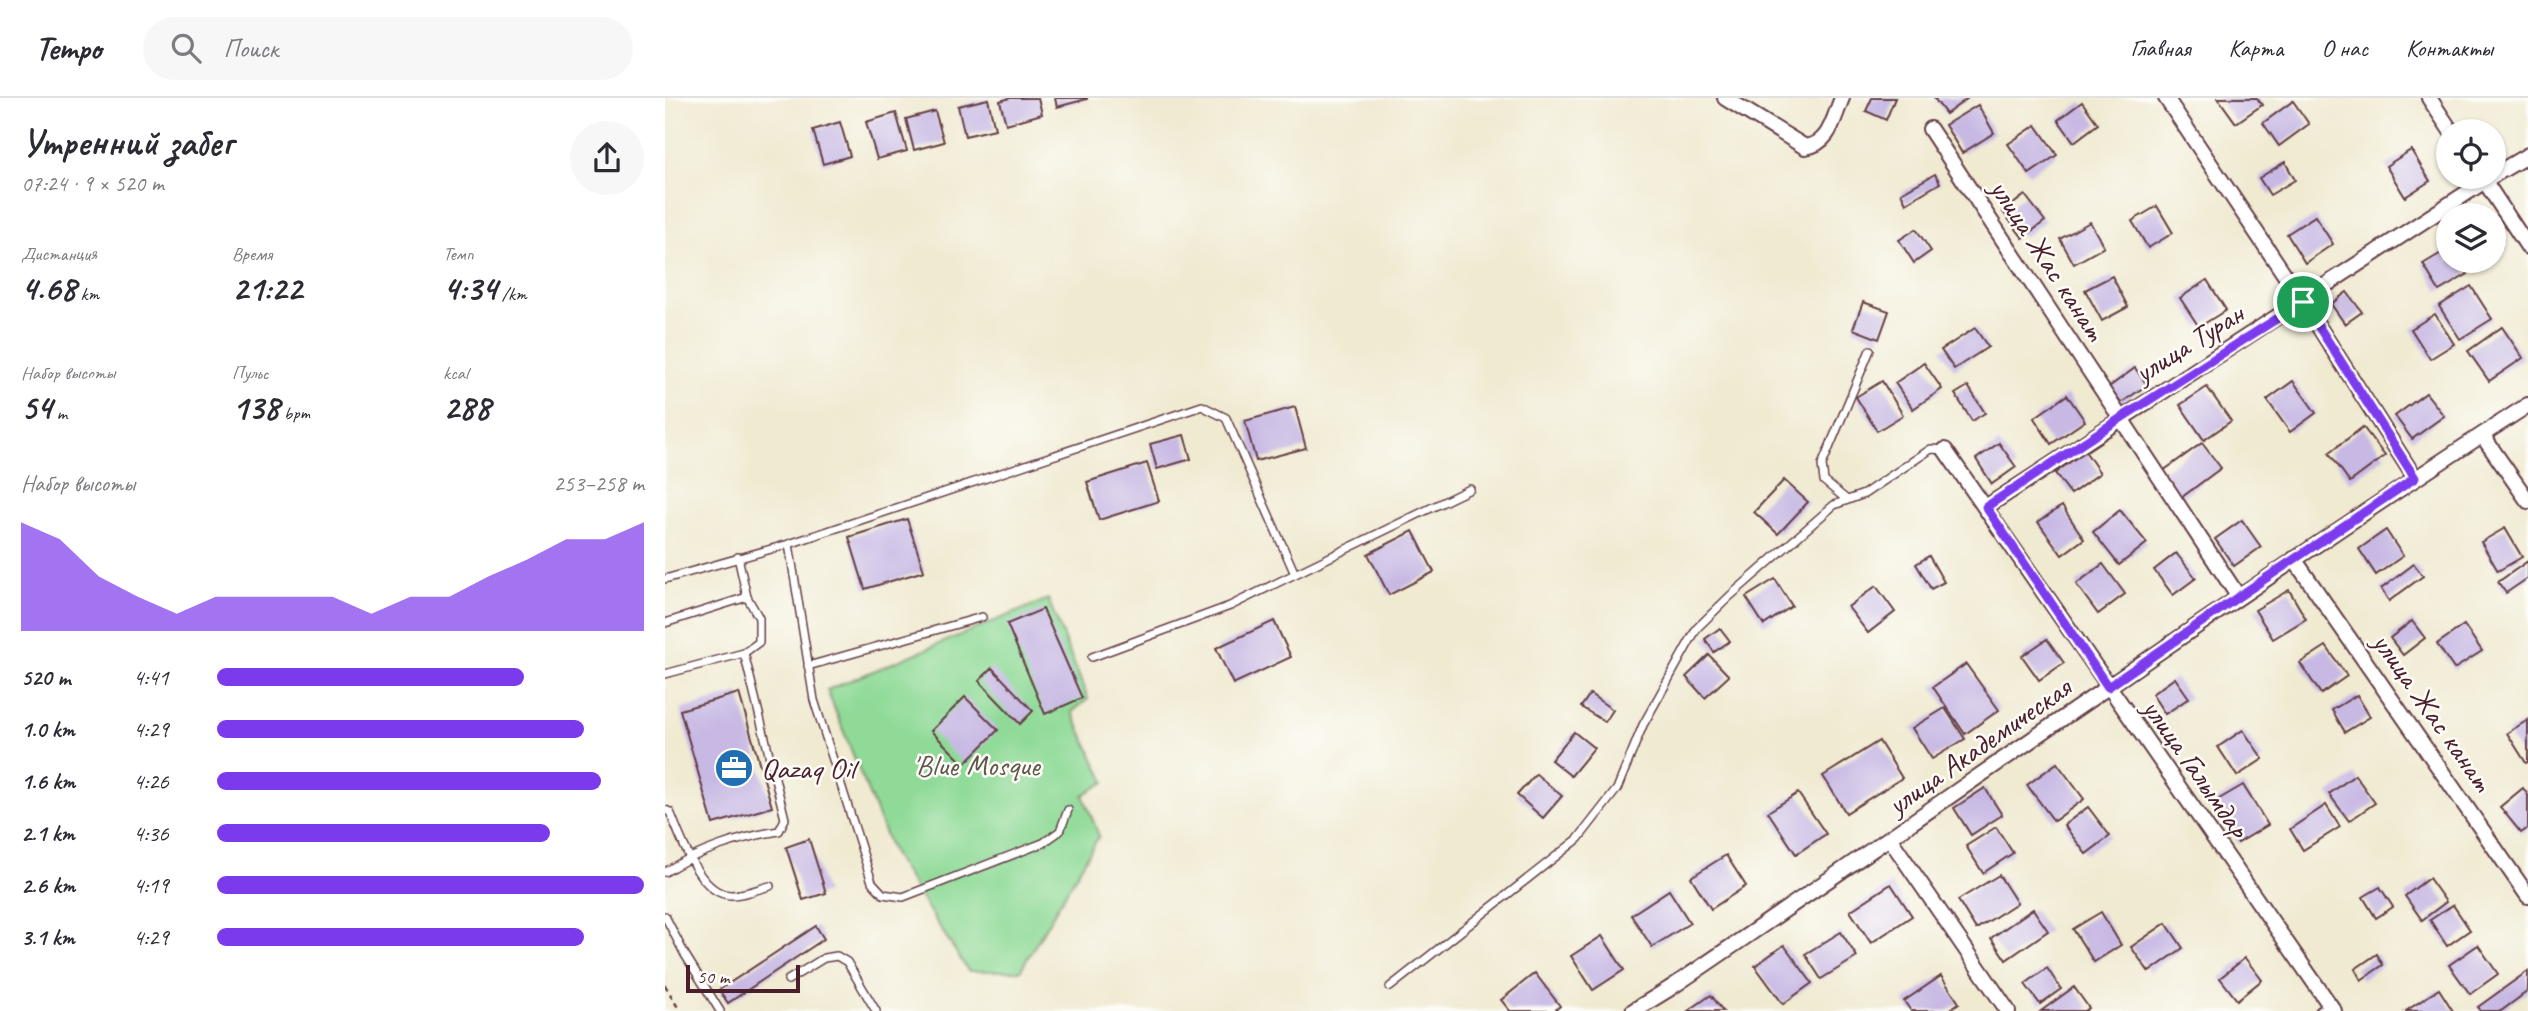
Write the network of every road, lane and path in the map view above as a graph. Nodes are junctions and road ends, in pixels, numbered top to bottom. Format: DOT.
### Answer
graph roads {
  1 [pos="1725,98"];
  2 [pos="1842,98"];
  3 [pos="2166,98"];
  4 [pos="2429,98"];
  5 [pos="2443,119"];
  6 [pos="1930,129"];
  7 [pos="2528,155"];
  8 [pos="2506,167"];
  9 [pos="2470,189"];
  10 [pos="2495,189"];
  11 [pos="2528,247"];
  12 [pos="2303,302"];
  13 [pos="1870,350"];
  14 [pos="2528,405"];
  15 [pos="2121,418"];
  16 [pos="2482,435"];
  17 [pos="1945,450"];
  18 [pos="2415,478"];
  19 [pos="1470,489"];
  20 [pos="1847,500"];
  21 [pos="2528,501"];
  22 [pos="1986,507"];
  23 [pos="789,544"];
  24 [pos="738,557"];
  25 [pos="2294,559"];
  26 [pos="1295,574"];
  27 [pos="665,579"];
  28 [pos="747,597"];
  29 [pos="2238,597"];
  30 [pos="982,617"];
  31 [pos="665,623"];
  32 [pos="744,653"];
  33 [pos="1092,657"];
  34 [pos="808,666"];
  35 [pos="665,674"];
  36 [pos="2108,687"];
  37 [pos="665,810"];
  38 [pos="1068,810"];
  39 [pos="1890,839"];
  40 [pos="691,858"];
  41 [pos="665,872"];
  42 [pos="770,886"];
  43 [pos="2528,895"];
  44 [pos="665,916"];
  45 [pos="787,980"];
  46 [pos="665,985"];
  47 [pos="1390,987"];
  48 [pos="2327,1009"];
  49 [pos="680,1011"];
  50 [pos="720,1011"];
  51 [pos="876,1011"];
  52 [pos="1633,1011"];
  53 [pos="2008,1011"];
  1 -- 2 [label="street"];
  3 -- 12 [label="street"];
  4 -- 5 [label="street"];
  6 -- 15 [label="street, улица Жас канат"];
  7 -- 8 [label="street, улица Туран"];
  9 -- 12 [label="street, улица Туран"];
  10 -- 11 [label="street"];
  12 -- 15 [label="street, улица Туран"];
  12 -- 18 [label="street"];
  13 -- 20 [label="lane"];
  14 -- 16 [label="street, улица Академическая"];
  15 -- 22 [label="street, улица Туран"];
  15 -- 29 [label="street, улица Жас канат"];
  16 -- 18 [label="street, улица Академическая"];
  16 -- 21 [label="street"];
  17 -- 20 [label="lane"];
  17 -- 22 [label="street, улица Галымдар"];
  18 -- 25 [label="street, улица Академическая"];
  19 -- 26 [label="lane"];
  20 -- 47 [label="lane"];
  22 -- 36 [label="street, улица Галымдар"];
  23 -- 24 [label="lane"];
  23 -- 26 [label="lane"];
  23 -- 34 [label="lane"];
  24 -- 27 [label="lane"];
  24 -- 28 [label="lane"];
  25 -- 29 [label="street, улица Академическая"];
  25 -- 43 [label="street, улица Жас канат"];
  26 -- 33 [label="lane"];
  28 -- 31 [label="lane"];
  28 -- 32 [label="lane"];
  29 -- 36 [label="street, улица Академическая"];
  30 -- 34 [label="lane"];
  32 -- 35 [label="lane"];
  32 -- 40 [label="lane"];
  34 -- 38 [label="lane"];
  36 -- 39 [label="street, улица Академическая"];
  36 -- 48 [label="street, улица Галымдар"];
  37 -- 40 [label="lane"];
  39 -- 52 [label="street, улица Академическая"];
  39 -- 53 [label="street"];
  40 -- 41 [label="lane"];
  40 -- 42 [label="lane"];
  44 -- 50 [label="lane"];
  45 -- 51 [label="lane"];
  46 -- 49 [label="path"];
}
